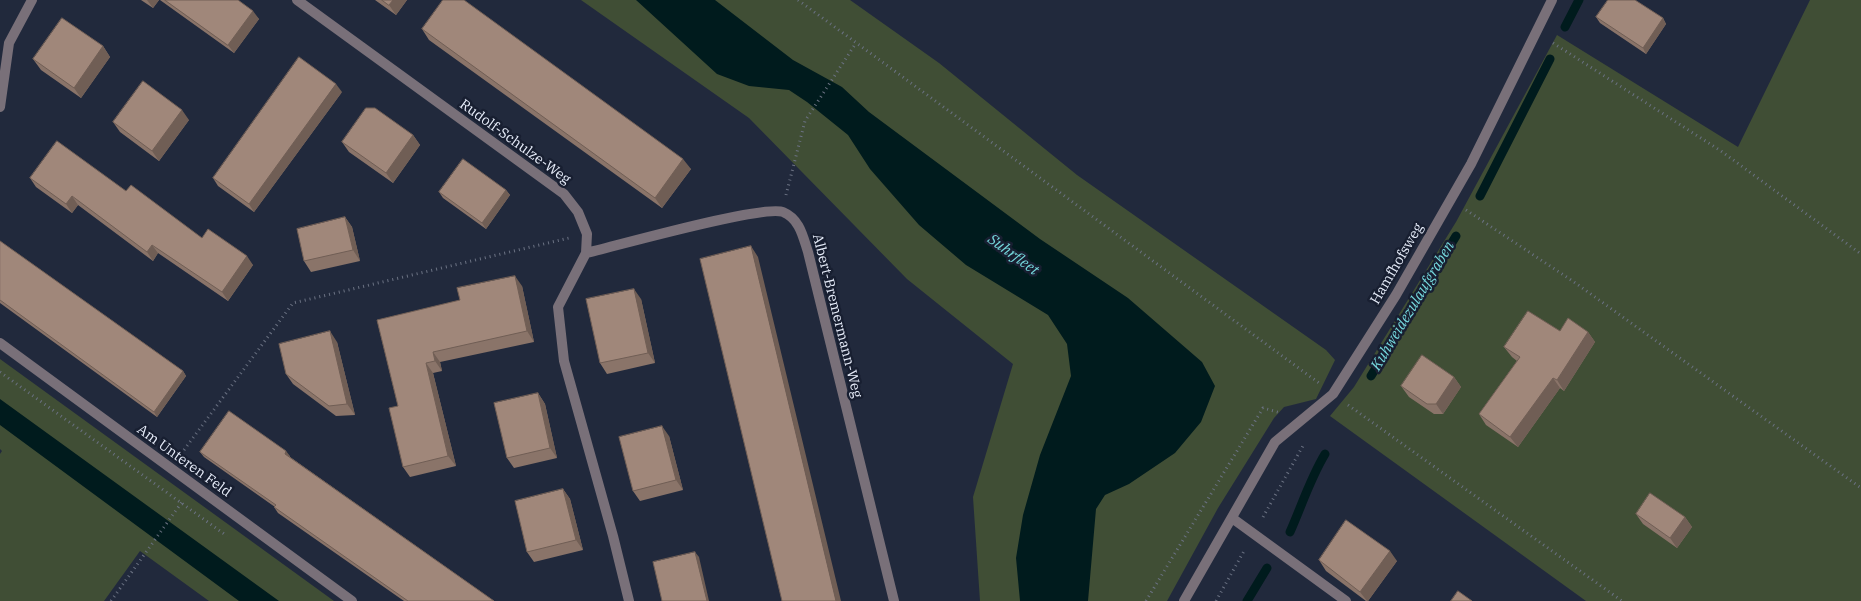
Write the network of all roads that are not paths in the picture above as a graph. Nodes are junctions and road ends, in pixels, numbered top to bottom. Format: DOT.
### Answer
graph roads {
  1 [pos="32,0"];
  2 [pos="297,0"];
  3 [pos="1552,0"];
  4 [pos="0,107"];
  5 [pos="586,253"];
  6 [pos="0,343"];
  7 [pos="1232,518"];
  8 [pos="352,601"];
  9 [pos="629,601"];
  10 [pos="894,601"];
  11 [pos="1184,601"];
  12 [pos="1346,601"];
  1 -- 4 [label="street"];
  2 -- 5 [label="street, Rudolf-Schulze-Weg"];
  3 -- 7 [label="street, Hamfhofsweg"];
  5 -- 9 [label="street, Rudolf-Schulze-Weg"];
  5 -- 10 [label="street, Albert-Bremermann-Weg"];
  6 -- 8 [label="street, Am Unteren Feld"];
  7 -- 11 [label="street, Hamfhofsweg"];
  7 -- 12 [label="street"];
}
